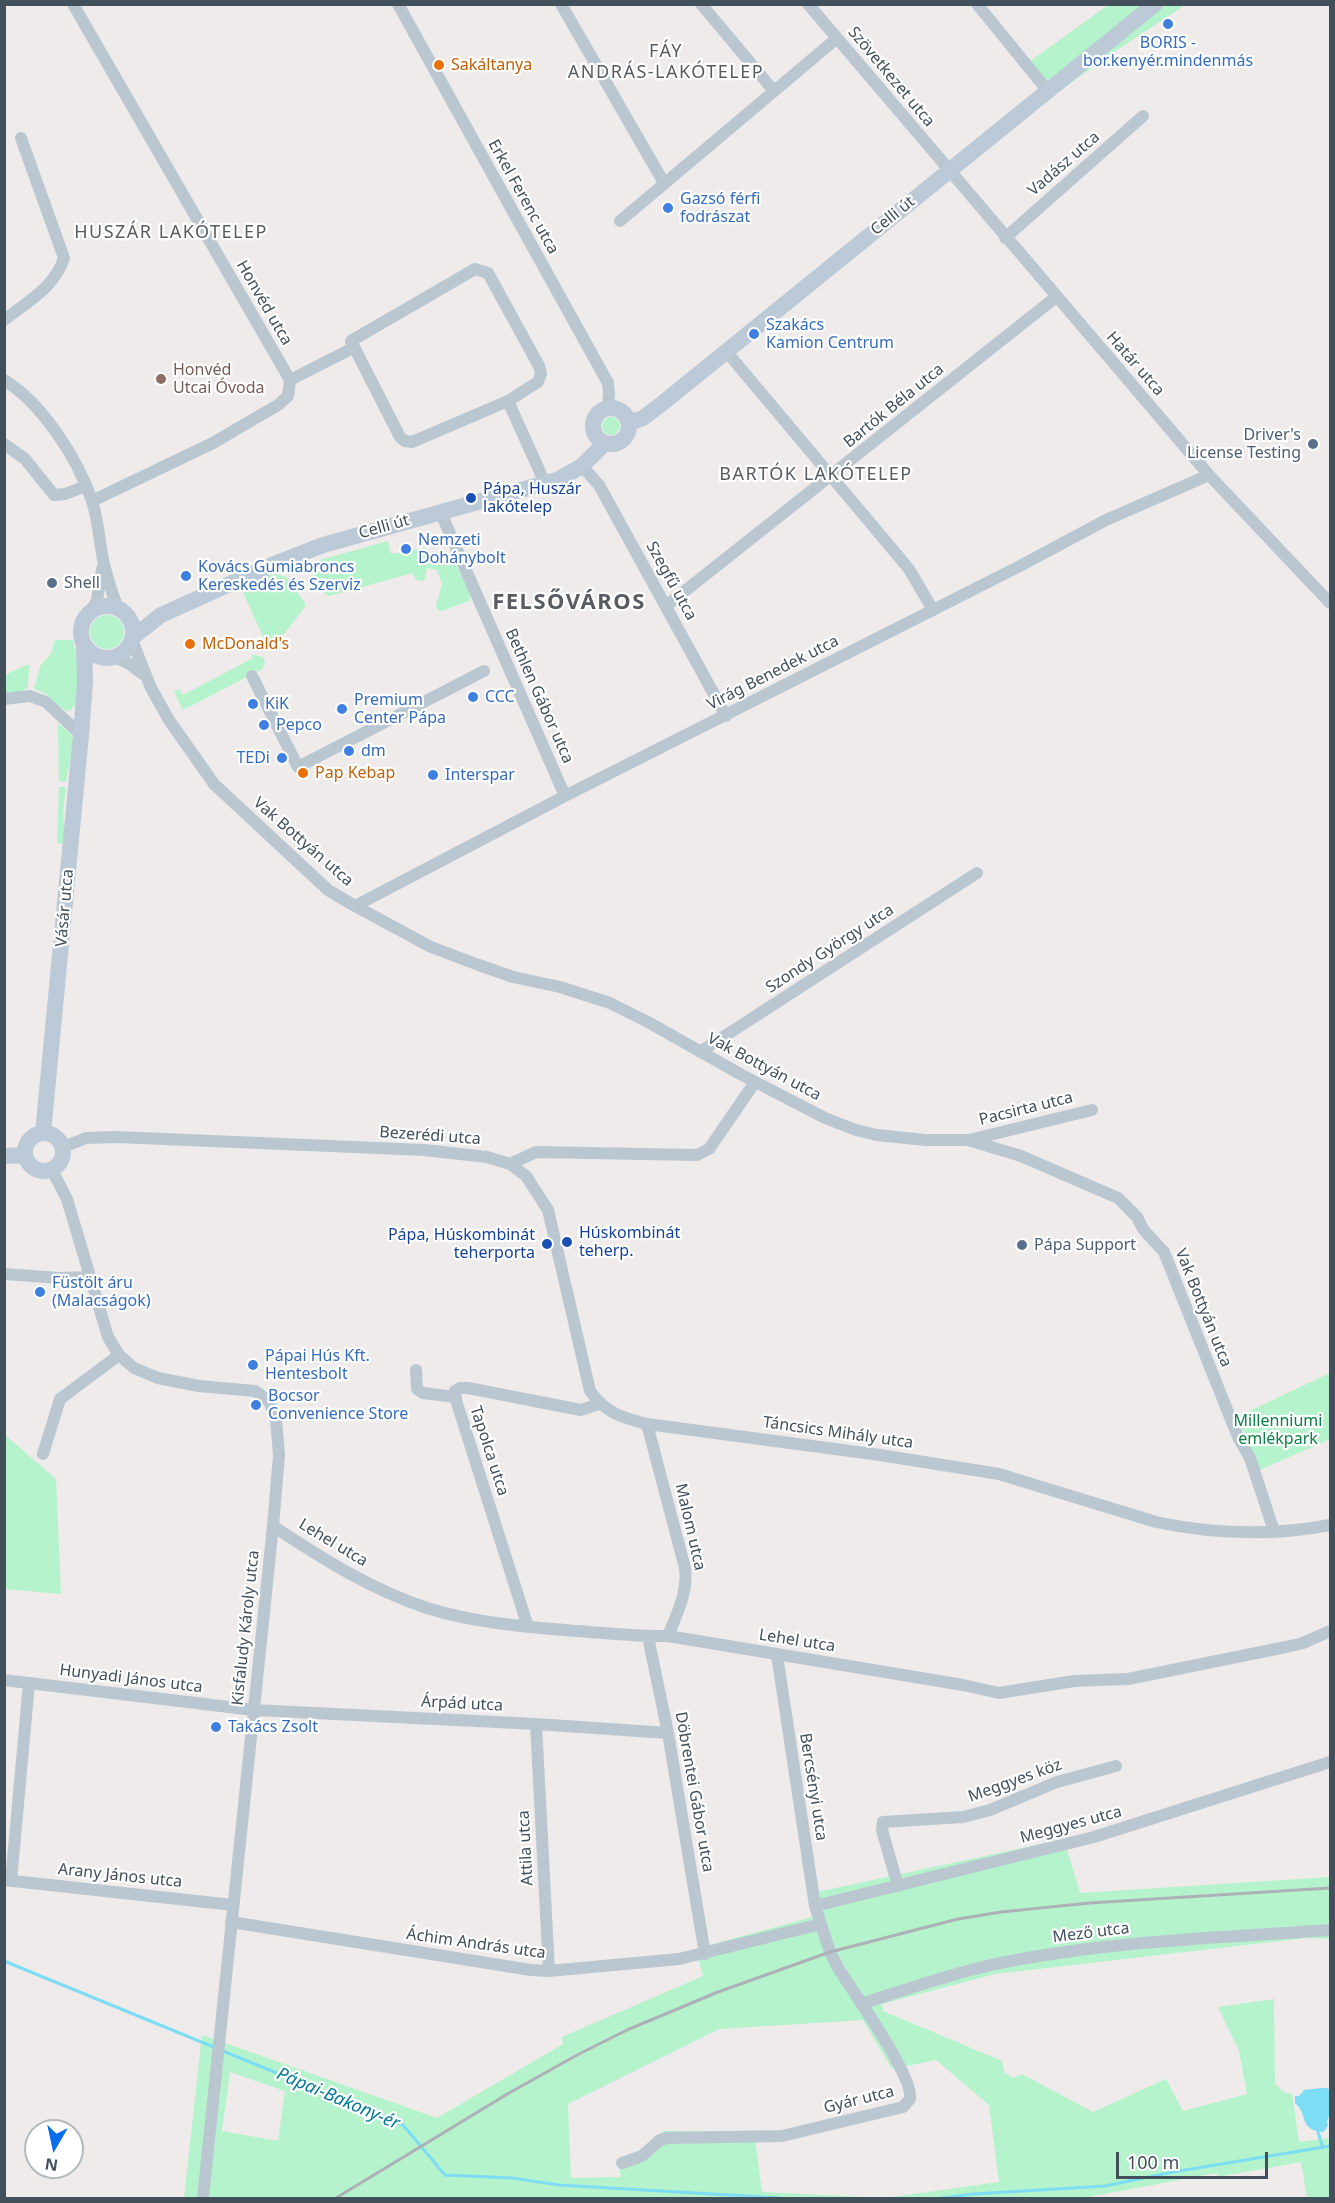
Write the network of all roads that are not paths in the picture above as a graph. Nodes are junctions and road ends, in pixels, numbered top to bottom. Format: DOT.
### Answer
graph roads {
  1 [pos="73,4"];
  2 [pos="398,4"];
  3 [pos="561,4"];
  4 [pos="701,4"];
  5 [pos="808,4"];
  6 [pos="977,4"];
  7 [pos="1155,4"];
  8 [pos="836,39"];
  9 [pos="1047,90"];
  10 [pos="774,91"];
  11 [pos="1143,116"];
  12 [pos="21,138"];
  13 [pos="949,172"];
  14 [pos="664,183"];
  15 [pos="620,221"];
  16 [pos="1005,238"];
  17 [pos="1056,297"];
  18 [pos="4,320"];
  19 [pos="353,348"];
  20 [pos="726,351"];
  21 [pos="4,380"];
  22 [pos="290,380"];
  23 [pos="508,401"];
  24 [pos="608,408"];
  25 [pos="630,423"];
  26 [pos="605,443"];
  27 [pos="4,444"];
  28 [pos="582,466"];
  29 [pos="1209,475"];
  30 [pos="831,477"];
  31 [pos="545,483"];
  32 [pos="86,486"];
  33 [pos="92,501"];
  34 [pos="440,511"];
  35 [pos="103,562"];
  36 [pos="1330,603"];
  37 [pos="666,606"];
  38 [pos="121,610"];
  39 [pos="933,610"];
  40 [pos="91,611"];
  41 [pos="161,615"];
  42 [pos="132,639"];
  43 [pos="84,644"];
  44 [pos="110,657"];
  45 [pos="484,670"];
  46 [pos="145,675"];
  47 [pos="252,676"];
  48 [pos="85,682"];
  49 [pos="4,699"];
  50 [pos="726,716"];
  51 [pos="81,735"];
  52 [pos="565,796"];
  53 [pos="977,873"];
  54 [pos="355,906"];
  55 [pos="700,1052"];
  56 [pos="755,1082"];
  57 [pos="1092,1110"];
  58 [pos="43,1133"];
  59 [pos="968,1140"];
  60 [pos="63,1147"];
  61 [pos="25,1155"];
  62 [pos="4,1156"];
  63 [pos="510,1164"];
  64 [pos="52,1170"];
  65 [pos="4,1274"];
  66 [pos="88,1277"];
  67 [pos="119,1355"];
  68 [pos="416,1370"];
  69 [pos="455,1397"];
  70 [pos="599,1404"];
  71 [pos="647,1424"];
  72 [pos="44,1454"];
  73 [pos="1330,1525"];
  74 [pos="273,1526"];
  75 [pos="1274,1531"];
  76 [pos="528,1627"];
  77 [pos="1330,1631"];
  78 [pos="668,1636"];
  79 [pos="648,1637"];
  80 [pos="777,1655"];
  81 [pos="4,1680"];
  82 [pos="29,1683"];
  83 [pos="254,1710"];
  84 [pos="536,1724"];
  85 [pos="668,1733"];
  86 [pos="1330,1762"];
  87 [pos="1116,1766"];
  88 [pos="8,1880"];
  89 [pos="898,1886"];
  90 [pos="233,1905"];
  91 [pos="815,1906"];
  92 [pos="231,1922"];
  93 [pos="821,1924"];
  94 [pos="1330,1930"];
  95 [pos="705,1954"];
  96 [pos="549,1971"];
  97 [pos="861,2004"];
  98 [pos="622,2163"];
  99 [pos="203,2199"];
  1 -- 22 [label="street, Honvéd utca"];
  2 -- 24 [label="street, Erkel Ferenc utca"];
  3 -- 14 [label="street"];
  4 -- 10 [label="street"];
  5 -- 8 [label="street, Szövetkezet utca"];
  6 -- 9 [label="street"];
  7 -- 9 [label="street, Celli út"];
  8 -- 10 [label="street"];
  8 -- 13 [label="street, Szövetkezet utca"];
  9 -- 13 [label="street, Celli út"];
  10 -- 14 [label="street"];
  11 -- 16 [label="street, Vadász utca"];
  12 -- 18 [label="street"];
  13 -- 16 [label="street, Határ utca"];
  13 -- 20 [label="street, Celli út"];
  14 -- 15 [label="street"];
  16 -- 17 [label="street, Határ utca"];
  17 -- 29 [label="street, Határ utca"];
  17 -- 30 [label="street, Bartók Béla utca"];
  19 -- 22 [label="street"];
  19 -- 23 [label="street"];
  19 -- 23 [label="street"];
  20 -- 25 [label="street, Celli út"];
  20 -- 30 [label="street"];
  21 -- 32 [label="street"];
  22 -- 33 [label="street"];
  23 -- 31 [label="street"];
  24 -- 25 [label="street"];
  24 -- 26 [label="street"];
  25 -- 26 [label="street, Celli út"];
  26 -- 28 [label="street, Celli út"];
  27 -- 32 [label="street"];
  28 -- 31 [label="street, Celli út"];
  28 -- 37 [label="street, Szegfű utca"];
  29 -- 36 [label="street, Határ utca"];
  29 -- 39 [label="street, Virág Benedek utca"];
  30 -- 37 [label="street, Bartók Béla utca"];
  30 -- 39 [label="street"];
  31 -- 34 [label="street, Celli út"];
  32 -- 33 [label="street"];
  33 -- 35 [label="street"];
  34 -- 41 [label="street, Celli út"];
  34 -- 52 [label="street, Bethlen Gábor utca"];
  35 -- 38 [label="street"];
  35 -- 40 [label="street"];
  37 -- 50 [label="street, Szegfű utca"];
  38 -- 40 [label="street"];
  38 -- 41 [label="street, Celli út"];
  38 -- 42 [label="street"];
  39 -- 50 [label="street, Virág Benedek utca"];
  40 -- 43 [label="street"];
  41 -- 42 [label="street, Celli út"];
  42 -- 44 [label="street"];
  42 -- 46 [label="street, Vak Bottyán utca"];
  43 -- 44 [label="street"];
  43 -- 48 [label="street, Vásár utca"];
  44 -- 46 [label="street"];
  44 -- 48 [label="street"];
  45 -- 47 [label="street"];
  46 -- 54 [label="street, Vak Bottyán utca"];
  48 -- 51 [label="street, Vásár utca"];
  49 -- 51 [label="street"];
  50 -- 52 [label="street, Virág Benedek utca"];
  51 -- 58 [label="street, Vásár utca"];
  52 -- 54 [label="street, Virág Benedek utca"];
  53 -- 55 [label="street, Szondy György utca"];
  54 -- 55 [label="street, Vak Bottyán utca"];
  55 -- 56 [label="street, Vak Bottyán utca"];
  56 -- 59 [label="street, Vak Bottyán utca"];
  56 -- 63 [label="street"];
  57 -- 59 [label="street, Pacsirta utca"];
  58 -- 60 [label="street"];
  58 -- 61 [label="street"];
  59 -- 75 [label="street, Vak Bottyán utca"];
  60 -- 63 [label="street, Bezerédi utca"];
  60 -- 64 [label="street"];
  61 -- 62 [label="street"];
  61 -- 64 [label="street"];
  63 -- 70 [label="street"];
  64 -- 66 [label="street"];
  65 -- 66 [label="street"];
  66 -- 67 [label="street"];
  67 -- 72 [label="street"];
  67 -- 74 [label="street, Kisfaludy Károly utca"];
  68 -- 69 [label="street"];
  69 -- 70 [label="street, Tapolca utca"];
  69 -- 76 [label="street, Tapolca utca"];
  70 -- 71 [label="street, Táncsics Mihály utca"];
  71 -- 75 [label="street, Táncsics Mihály utca"];
  71 -- 78 [label="street, Malom utca"];
  73 -- 75 [label="street, Táncsics Mihály utca"];
  74 -- 76 [label="street, Lehel utca"];
  74 -- 83 [label="street, Kisfaludy Károly utca"];
  76 -- 79 [label="street, Lehel utca"];
  77 -- 80 [label="street, Lehel utca"];
  78 -- 79 [label="street, Lehel utca"];
  78 -- 80 [label="street, Lehel utca"];
  79 -- 85 [label="street, Döbrentei Gábor utca"];
  80 -- 91 [label="street, Bercsényi utca"];
  81 -- 82 [label="street, Hunyadi János utca"];
  82 -- 83 [label="street, Hunyadi János utca"];
  82 -- 88 [label="street"];
  83 -- 84 [label="street, Árpád utca"];
  83 -- 90 [label="street, Kisfaludy Károly utca"];
  84 -- 85 [label="street, Árpád utca"];
  84 -- 96 [label="street, Attila utca"];
  85 -- 95 [label="street, Döbrentei Gábor utca"];
  86 -- 89 [label="street, Meggyes utca"];
  87 -- 89 [label="street, Meggyes köz"];
  88 -- 90 [label="street, Arany János utca"];
  89 -- 91 [label="street, Meggyes utca"];
  90 -- 92 [label="street, Kisfaludy Károly utca"];
  91 -- 93 [label="street, Bercsényi utca"];
  92 -- 96 [label="street, Áchim András utca"];
  92 -- 99 [label="street, Kisfaludy Károly utca"];
  93 -- 95 [label="street, Áchim András utca"];
  93 -- 97 [label="street, Gyár utca"];
  94 -- 97 [label="street, Mező utca"];
  95 -- 96 [label="street, Áchim András utca"];
  97 -- 98 [label="street, Gyár utca"];
}
